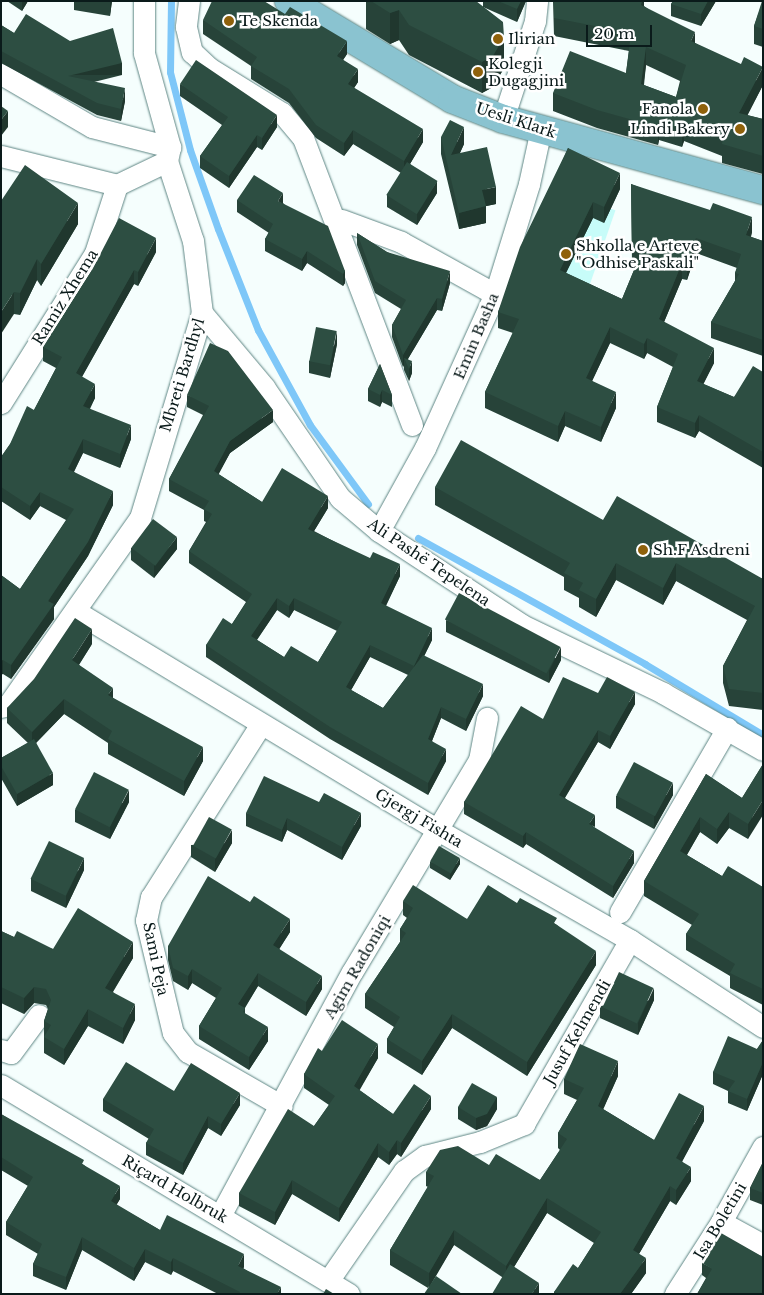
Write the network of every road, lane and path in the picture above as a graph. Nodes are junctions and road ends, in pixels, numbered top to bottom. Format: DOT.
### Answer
graph roads {
  1 [pos="144,1"];
  2 [pos="189,1"];
  3 [pos="289,1"];
  4 [pos="536,1"];
  5 [pos="1,74"];
  6 [pos="503,119"];
  7 [pos="541,128"];
  8 [pos="168,154"];
  9 [pos="1,156"];
  10 [pos="117,185"];
  11 [pos="763,190"];
  12 [pos="342,220"];
  13 [pos="495,294"];
  14 [pos="202,313"];
  15 [pos="1,403"];
  16 [pos="412,425"];
  17 [pos="379,531"];
  18 [pos="75,611"];
  19 [pos="1,708"];
  20 [pos="487,718"];
  21 [pos="261,724"];
  22 [pos="727,728"];
  23 [pos="763,750"];
  24 [pos="438,830"];
  25 [pos="620,912"];
  26 [pos="630,940"];
  27 [pos="39,1015"];
  28 [pos="763,1027"];
  29 [pos="1,1050"];
  30 [pos="1,1085"];
  31 [pos="282,1106"];
  32 [pos="763,1147"];
  33 [pos="221,1214"];
  34 [pos="721,1222"];
  35 [pos="763,1245"];
  36 [pos="328,1281"];
  37 [pos="349,1294"];
  38 [pos="675,1294"];
  1 -- 8 [label="street, Mbreti Bardhyl"];
  2 -- 16 [label="street"];
  3 -- 6 [label="main road, Uesli Klark"];
  4 -- 6 [label="street"];
  5 -- 8 [label="street"];
  6 -- 7 [label="main road, Uesli Klark"];
  7 -- 11 [label="main road, Uesli Klark"];
  7 -- 13 [label="street, Emin Basha"];
  8 -- 10 [label="street"];
  8 -- 14 [label="street, Mbreti Bardhyl"];
  9 -- 10 [label="street"];
  10 -- 15 [label="street, Ramiz Xhema"];
  12 -- 13 [label="street"];
  13 -- 17 [label="street, Emin Basha"];
  14 -- 17 [label="street, Ali Pashë Tepelena"];
  14 -- 18 [label="street, Mbreti Bardhyl"];
  17 -- 22 [label="street, Ali Pashë Tepelena"];
  18 -- 19 [label="street, Mbreti Bardhyl"];
  18 -- 21 [label="street, Gjergj Fishta"];
  20 -- 24 [label="street, Agim Radoniqi"];
  21 -- 24 [label="street, Gjergj Fishta"];
  21 -- 31 [label="street, Sami Peja"];
  22 -- 23 [label="street, Ali Pashë Tepelena"];
  22 -- 25 [label="street"];
  24 -- 26 [label="street, Gjergj Fishta"];
  24 -- 31 [label="street, Agim Radoniqi"];
  26 -- 28 [label="street, Gjergj Fishta"];
  26 -- 36 [label="street, Jusuf Kelmendi"];
  27 -- 29 [label="street"];
  30 -- 33 [label="street, Riçard Holbruk"];
  31 -- 33 [label="street, Agim Radoniqi"];
  32 -- 34 [label="street, Isa Boletini"];
  33 -- 36 [label="street, Riçard Holbruk"];
  34 -- 35 [label="street"];
  34 -- 38 [label="street, Isa Boletini"];
  36 -- 37 [label="street, Riçard Holbruk"];
}
